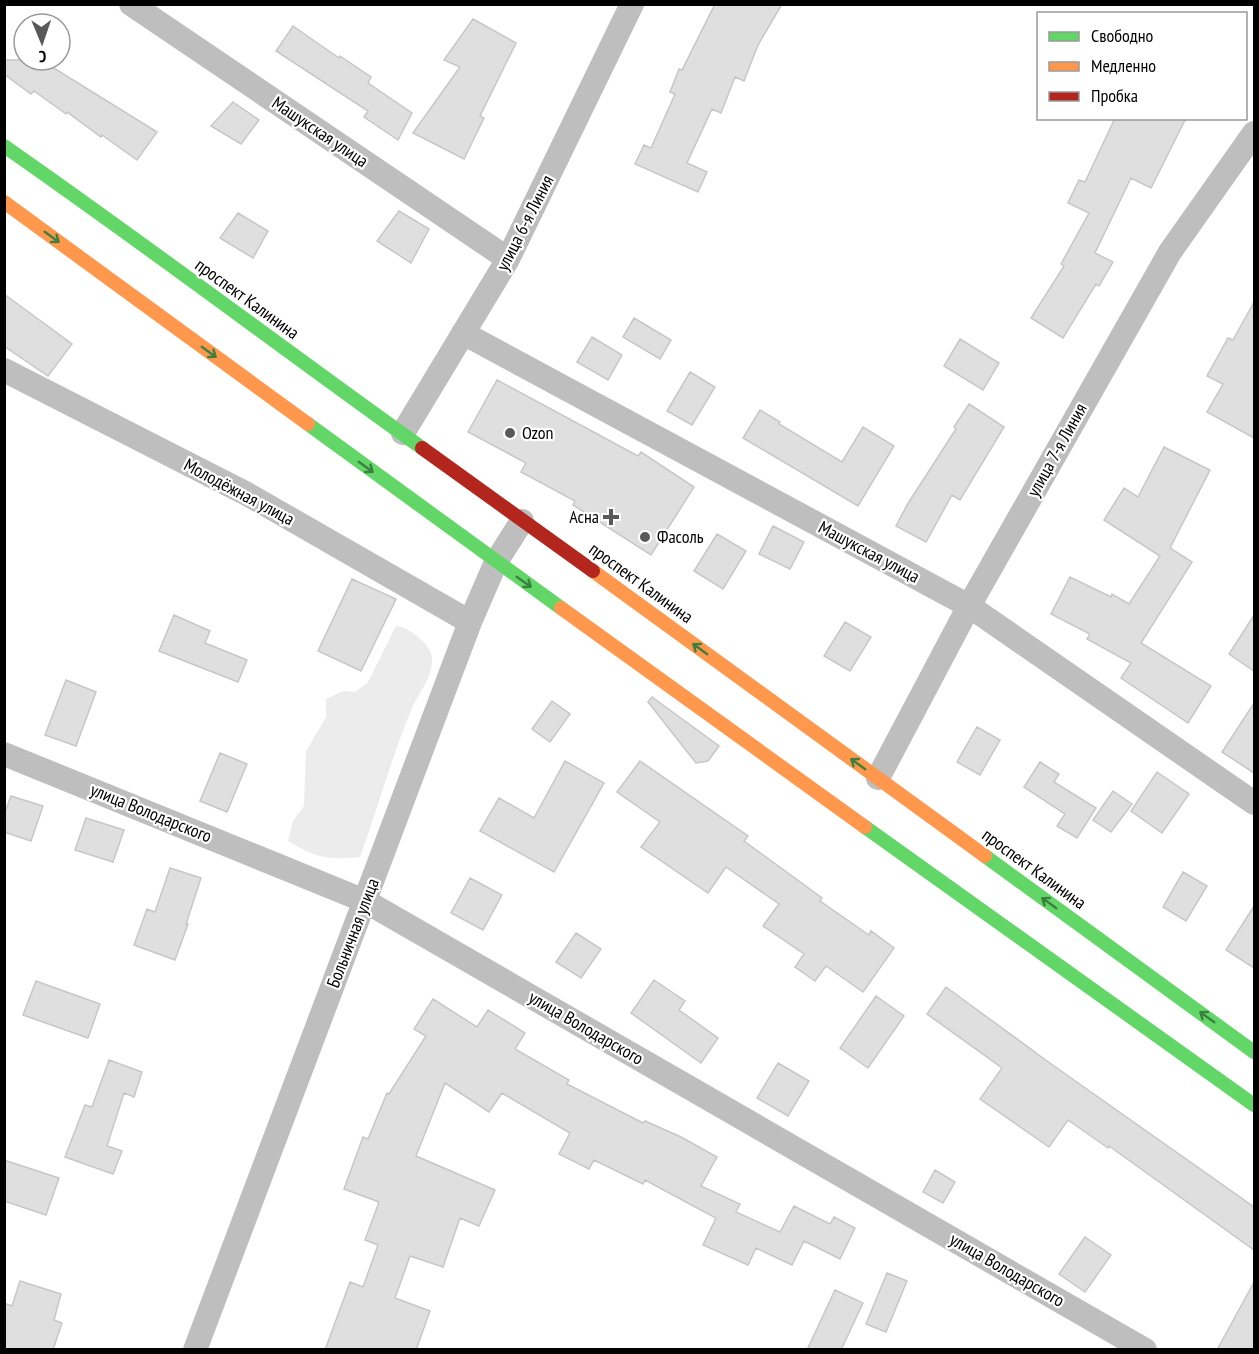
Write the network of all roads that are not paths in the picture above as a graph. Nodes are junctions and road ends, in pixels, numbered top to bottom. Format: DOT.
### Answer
graph roads {
  1 [pos="131,4"];
  2 [pos="632,4"];
  3 [pos="1254,133"];
  4 [pos="4,146"];
  5 [pos="4,202"];
  6 [pos="508,259"];
  7 [pos="463,333"];
  8 [pos="4,370"];
  9 [pos="403,434"];
  10 [pos="522,521"];
  11 [pos="496,562"];
  12 [pos="969,606"];
  13 [pos="470,622"];
  14 [pos="4,754"];
  15 [pos="878,778"];
  16 [pos="1254,803"];
  17 [pos="365,901"];
  18 [pos="1254,1052"];
  19 [pos="1254,1105"];
  20 [pos="195,1350"];
  21 [pos="1145,1350"];
  1 -- 6 [label="street, Машукская улица"];
  2 -- 6 [label="street, улица 6-я Линия"];
  3 -- 12 [label="street, улица 7-я Линия"];
  4 -- 9 [label="main road, проспект Калинина"];
  5 -- 11 [label="main road, one-way"];
  6 -- 7 [label="street, улица 6-я Линия"];
  7 -- 9 [label="street, улица 6-я Линия"];
  7 -- 12 [label="street, Машукская улица"];
  8 -- 13 [label="street, Молодёжная улица"];
  9 -- 10 [label="main road, проспект Калинина"];
  10 -- 11 [label="street, Больничная улица"];
  15 -- 10 [label="main road, проспект Калинина, one-way"];
  11 -- 13 [label="street, Больничная улица"];
  11 -- 19 [label="main road, one-way"];
  12 -- 15 [label="street, улица 7-я Линия"];
  12 -- 16 [label="street, Машукская улица"];
  13 -- 17 [label="street, Больничная улица"];
  14 -- 17 [label="street, улица Володарского"];
  18 -- 15 [label="main road, проспект Калинина, one-way"];
  17 -- 20 [label="street, Больничная улица"];
  17 -- 21 [label="street, улица Володарского"];
}
